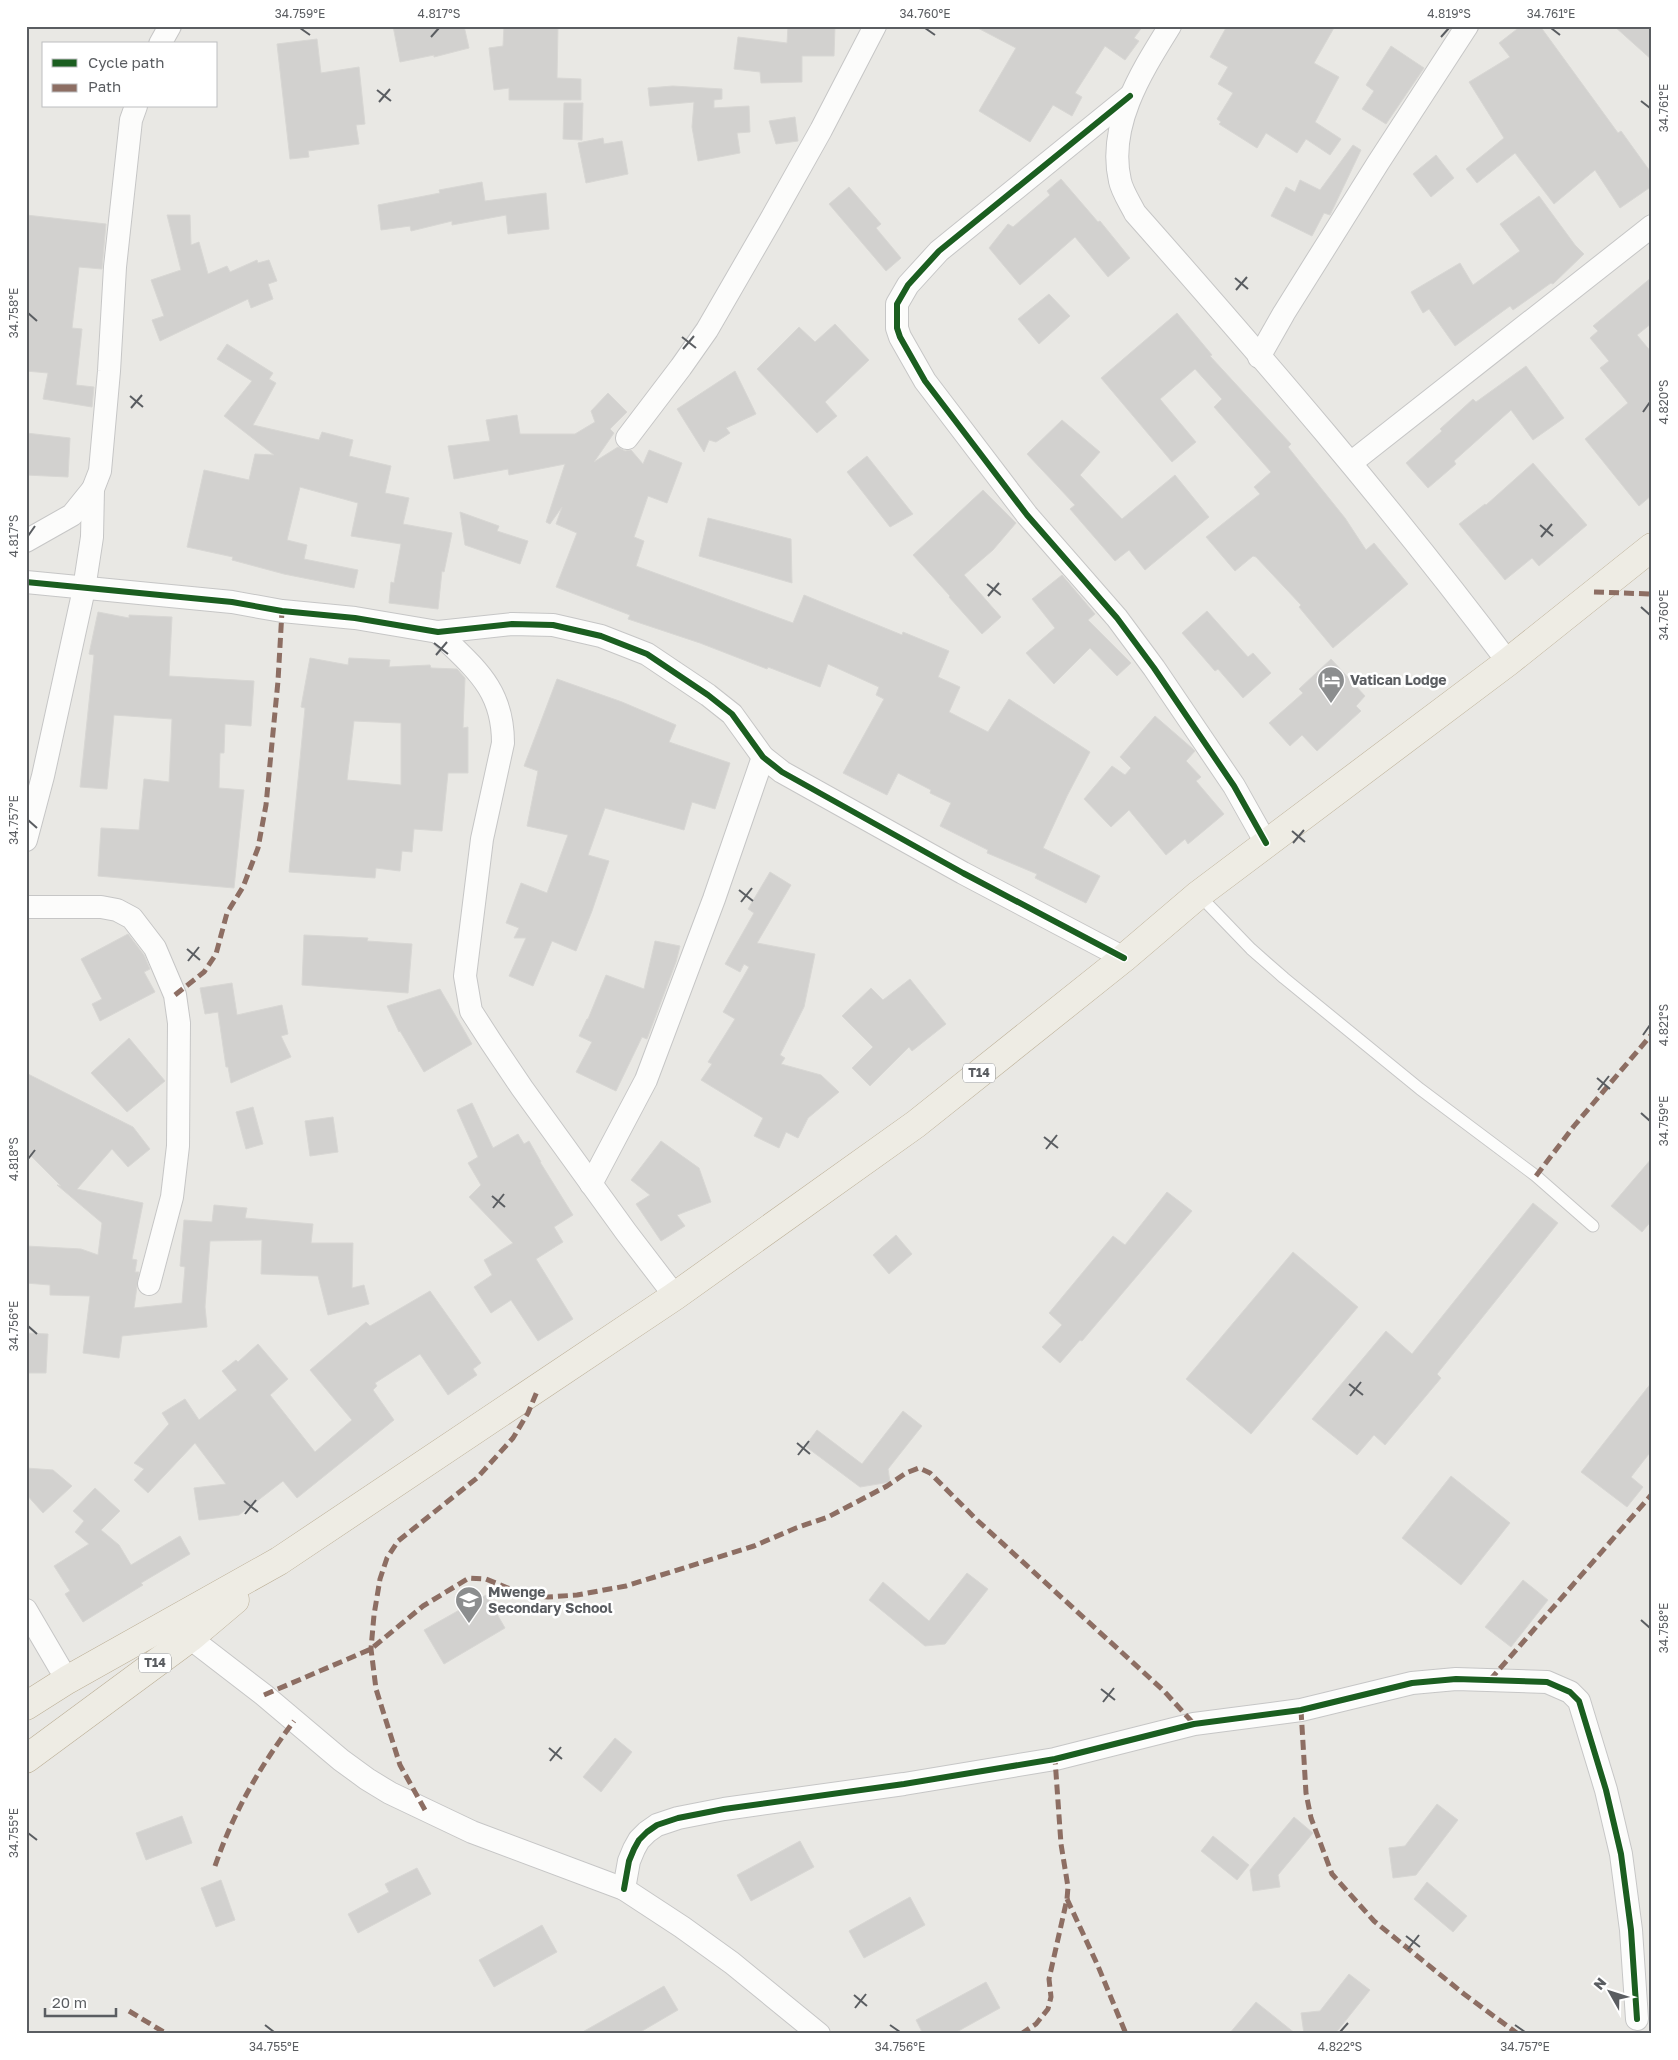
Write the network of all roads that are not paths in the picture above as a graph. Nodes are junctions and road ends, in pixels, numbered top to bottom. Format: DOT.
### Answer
graph roads {
  1 [pos="170,26"];
  2 [pos="875,26"];
  3 [pos="1170,26"];
  4 [pos="1467,26"];
  5 [pos="161,42"];
  6 [pos="1130,96"];
  7 [pos="135,108"];
  8 [pos="1652,226"];
  9 [pos="1259,357"];
  10 [pos="627,438"];
  11 [pos="1352,462"];
  12 [pos="93,489"];
  13 [pos="26,541"];
  14 [pos="1652,547"];
  15 [pos="26,582"];
  16 [pos="84,589"];
  17 [pos="438,632"];
  18 [pos="1508,662"];
  19 [pos="763,757"];
  20 [pos="26,840"];
  21 [pos="1266,844"];
  22 [pos="1198,895"];
  23 [pos="26,907"];
  24 [pos="1124,958"];
  25 [pos="591,1184"];
  26 [pos="1593,1226"];
  27 [pos="149,1284"];
  28 [pos="675,1296"];
  29 [pos="279,1562"];
  30 [pos="26,1610"];
  31 [pos="190,1638"];
  32 [pos="67,1680"];
  33 [pos="26,1706"];
  34 [pos="26,1759"];
  35 [pos="624,1889"];
  36 [pos="1652,1984"];
  37 [pos="1633,2026"];
  38 [pos="819,2034"];
  1 -- 5 [label="street"];
  2 -- 10 [label="street"];
  3 -- 6 [label="street"];
  4 -- 9 [label="street"];
  6 -- 9 [label="street"];
  6 -- 21 [label="street"];
  7 -- 12 [label="street"];
  8 -- 11 [label="street"];
  9 -- 11 [label="street"];
  11 -- 18 [label="street"];
  12 -- 13 [label="street"];
  12 -- 16 [label="street"];
  14 -- 18 [label="highway, T14"];
  15 -- 16 [label="street"];
  16 -- 17 [label="street"];
  16 -- 20 [label="street"];
  17 -- 19 [label="street"];
  17 -- 25 [label="street"];
  18 -- 21 [label="highway, T14"];
  19 -- 24 [label="street"];
  19 -- 25 [label="street"];
  21 -- 22 [label="highway, T14"];
  22 -- 24 [label="highway, T14"];
  22 -- 26 [label="lane"];
  23 -- 27 [label="street"];
  24 -- 28 [label="highway, T14"];
  25 -- 28 [label="street"];
  28 -- 29 [label="highway, T14"];
  29 -- 31 [label="highway, T14"];
  29 -- 32 [label="highway, T14"];
  30 -- 32 [label="street"];
  31 -- 34 [label="highway, T14"];
  31 -- 35 [label="street"];
  32 -- 33 [label="highway, T14"];
  35 -- 37 [label="street"];
  35 -- 38 [label="street"];
  36 -- 37 [label="street"];
}
